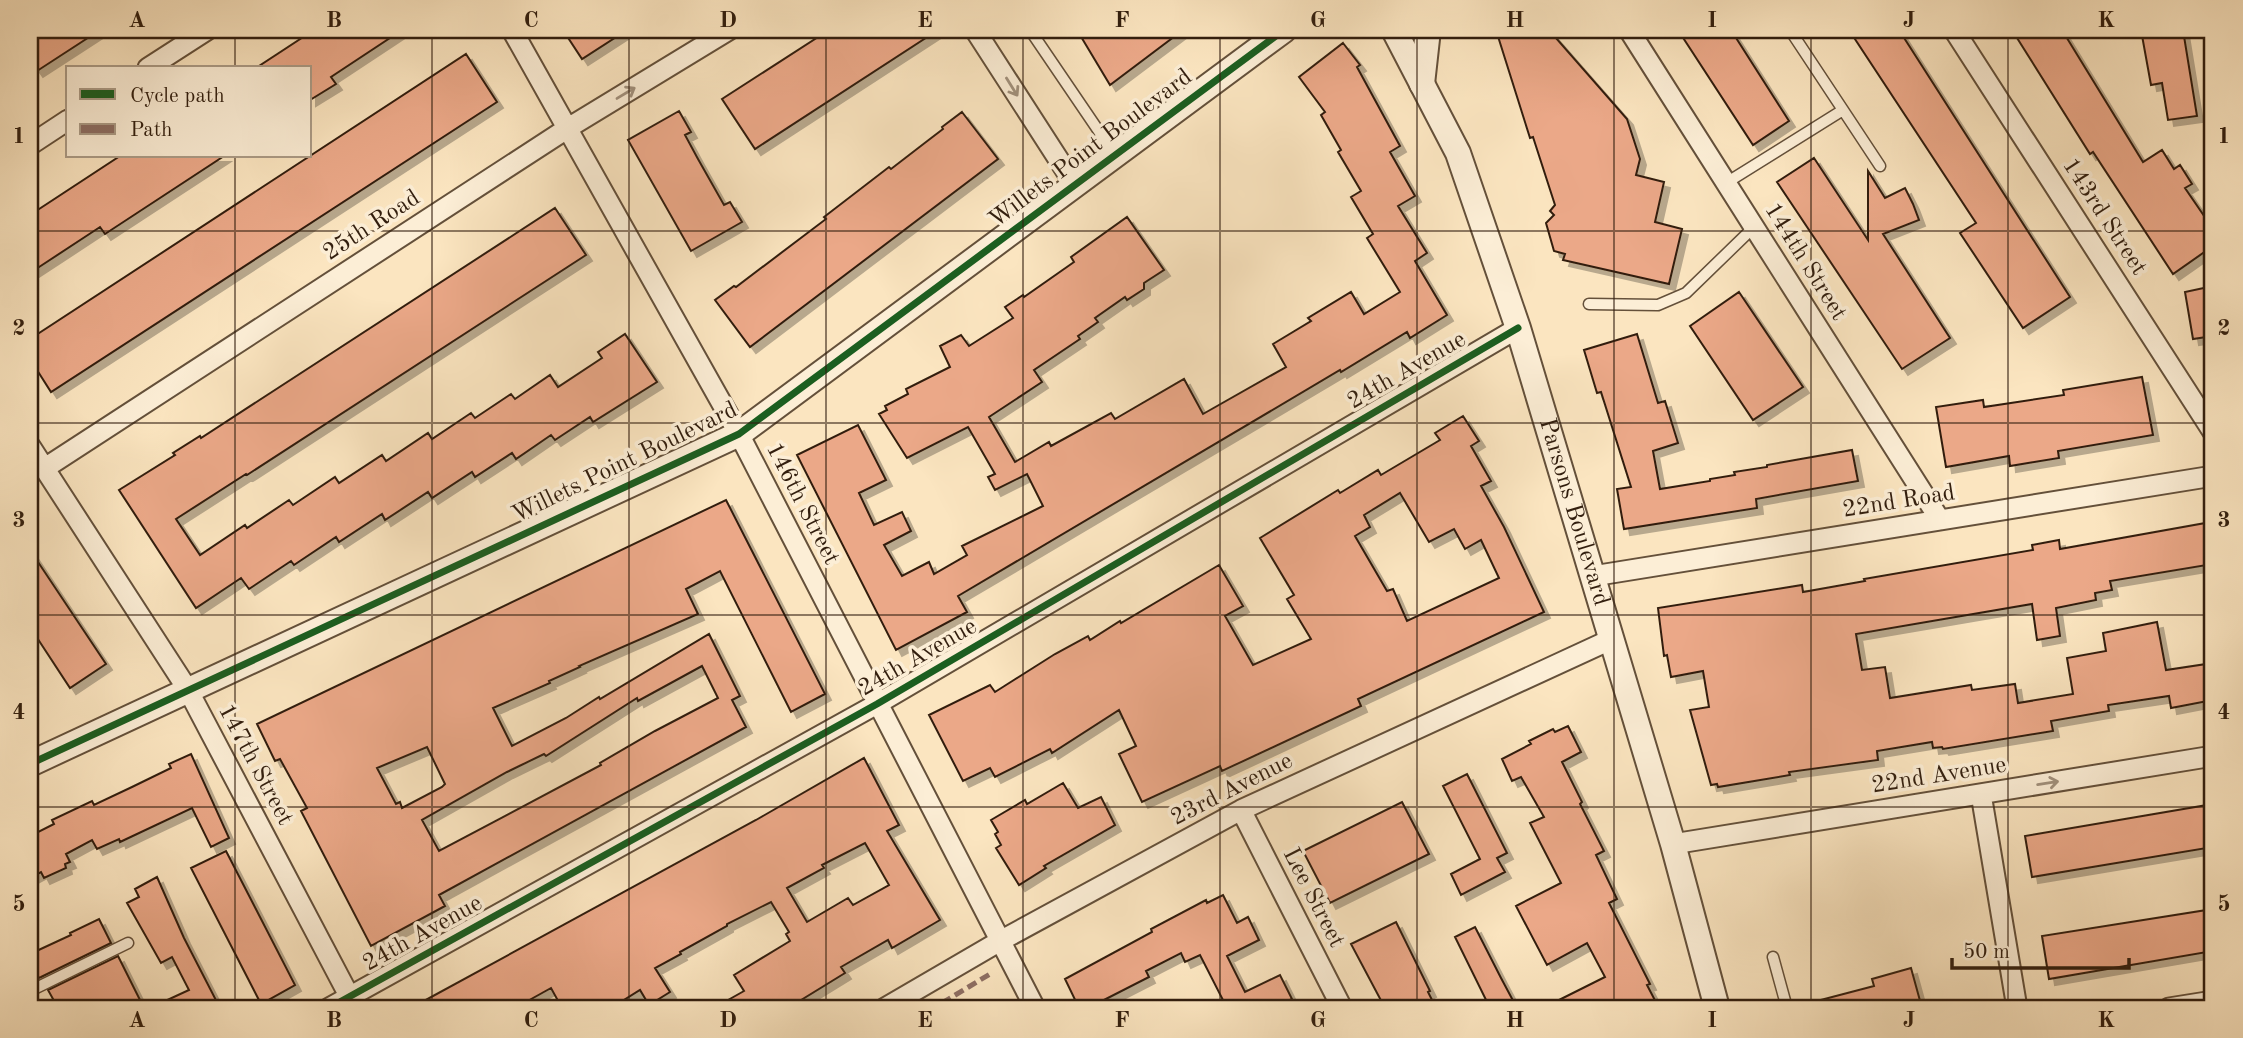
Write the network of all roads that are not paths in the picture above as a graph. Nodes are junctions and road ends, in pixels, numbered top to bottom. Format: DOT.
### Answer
graph roads {
  1 [pos="207,30"];
  2 [pos="512,30"];
  3 [pos="729,30"];
  4 [pos="975,30"];
  5 [pos="1030,30"];
  6 [pos="1284,30"];
  7 [pos="1394,30"];
  8 [pos="1428,30"];
  9 [pos="1629,30"];
  10 [pos="1790,30"];
  11 [pos="1954,30"];
  12 [pos="151,66"];
  13 [pos="1422,84"];
  14 [pos="1843,110"];
  15 [pos="66,121"];
  16 [pos="568,128"];
  17 [pos="30,145"];
  18 [pos="1115,155"];
  19 [pos="1880,166"];
  20 [pos="1726,183"];
  21 [pos="1075,185"];
  22 [pos="1754,227"];
  23 [pos="1589,304"];
  24 [pos="1518,328"];
  25 [pos="2213,432"];
  26 [pos="739,434"];
  27 [pos="30,446"];
  28 [pos="45,468"];
  29 [pos="2213,476"];
  30 [pos="1940,520"];
  31 [pos="1593,576"];
  32 [pos="1612,639"];
  33 [pos="188,690"];
  34 [pos="877,704"];
  35 [pos="2213,756"];
  36 [pos="30,764"];
  37 [pos="1981,794"];
  38 [pos="1241,810"];
  39 [pos="1673,844"];
  40 [pos="1000,941"];
  41 [pos="128,943"];
  42 [pos="1773,957"];
  43 [pos="30,991"];
  44 [pos="2213,1001"];
  45 [pos="352,1003"];
  46 [pos="329,1008"];
  47 [pos="885,1008"];
  48 [pos="1035,1008"];
  49 [pos="1342,1008"];
  50 [pos="1717,1008"];
  51 [pos="1787,1008"];
  52 [pos="2017,1008"];
  53 [pos="2169,1008"];
  1 -- 12 [label="street"];
  2 -- 16 [label="street, 146th Street"];
  16 -- 3 [label="street, 25th Road, one-way"];
  4 -- 21 [label="street, one-way"];
  5 -- 18 [label="lane"];
  6 -- 18 [label="street, Willets Point Boulevard"];
  7 -- 13 [label="street, Parsons Boulevard"];
  8 -- 13 [label="street"];
  9 -- 20 [label="street, 144th Street"];
  10 -- 14 [label="lane"];
  11 -- 25 [label="street, 143rd Street"];
  13 -- 24 [label="street, Parsons Boulevard"];
  14 -- 19 [label="lane"];
  14 -- 20 [label="lane"];
  15 -- 17 [label="street"];
  16 -- 26 [label="street, 146th Street"];
  16 -- 28 [label="street, 25th Road"];
  18 -- 21 [label="street, Willets Point Boulevard"];
  20 -- 22 [label="street, 144th Street"];
  21 -- 26 [label="street, Willets Point Boulevard"];
  22 -- 23 [label="lane"];
  22 -- 30 [label="street, 144th Street"];
  24 -- 31 [label="street, Parsons Boulevard"];
  24 -- 34 [label="street, 24th Avenue"];
  26 -- 33 [label="street, Willets Point Boulevard"];
  26 -- 34 [label="street, 146th Street"];
  27 -- 28 [label="street, 147th Street"];
  28 -- 33 [label="street, 147th Street"];
  29 -- 30 [label="street, 22nd Road"];
  30 -- 31 [label="street, 22nd Road"];
  31 -- 32 [label="street, Parsons Boulevard"];
  32 -- 38 [label="street, 23rd Avenue"];
  32 -- 39 [label="street, Parsons Boulevard"];
  33 -- 36 [label="street, Willets Point Boulevard"];
  33 -- 45 [label="street, 147th Street"];
  34 -- 40 [label="street, 146th Street"];
  34 -- 45 [label="street, 24th Avenue"];
  37 -- 35 [label="street, 22nd Avenue, one-way"];
  37 -- 39 [label="street, 22nd Avenue"];
  37 -- 52 [label="street"];
  38 -- 40 [label="street, 23rd Avenue"];
  38 -- 49 [label="street, Lee Street"];
  39 -- 50 [label="street, Parsons Boulevard"];
  40 -- 47 [label="street, 23rd Avenue"];
  40 -- 48 [label="street, 146th Street"];
  41 -- 43 [label="lane"];
  42 -- 51 [label="lane"];
  44 -- 53 [label="street"];
  45 -- 46 [label="street, 24th Avenue"];
}
